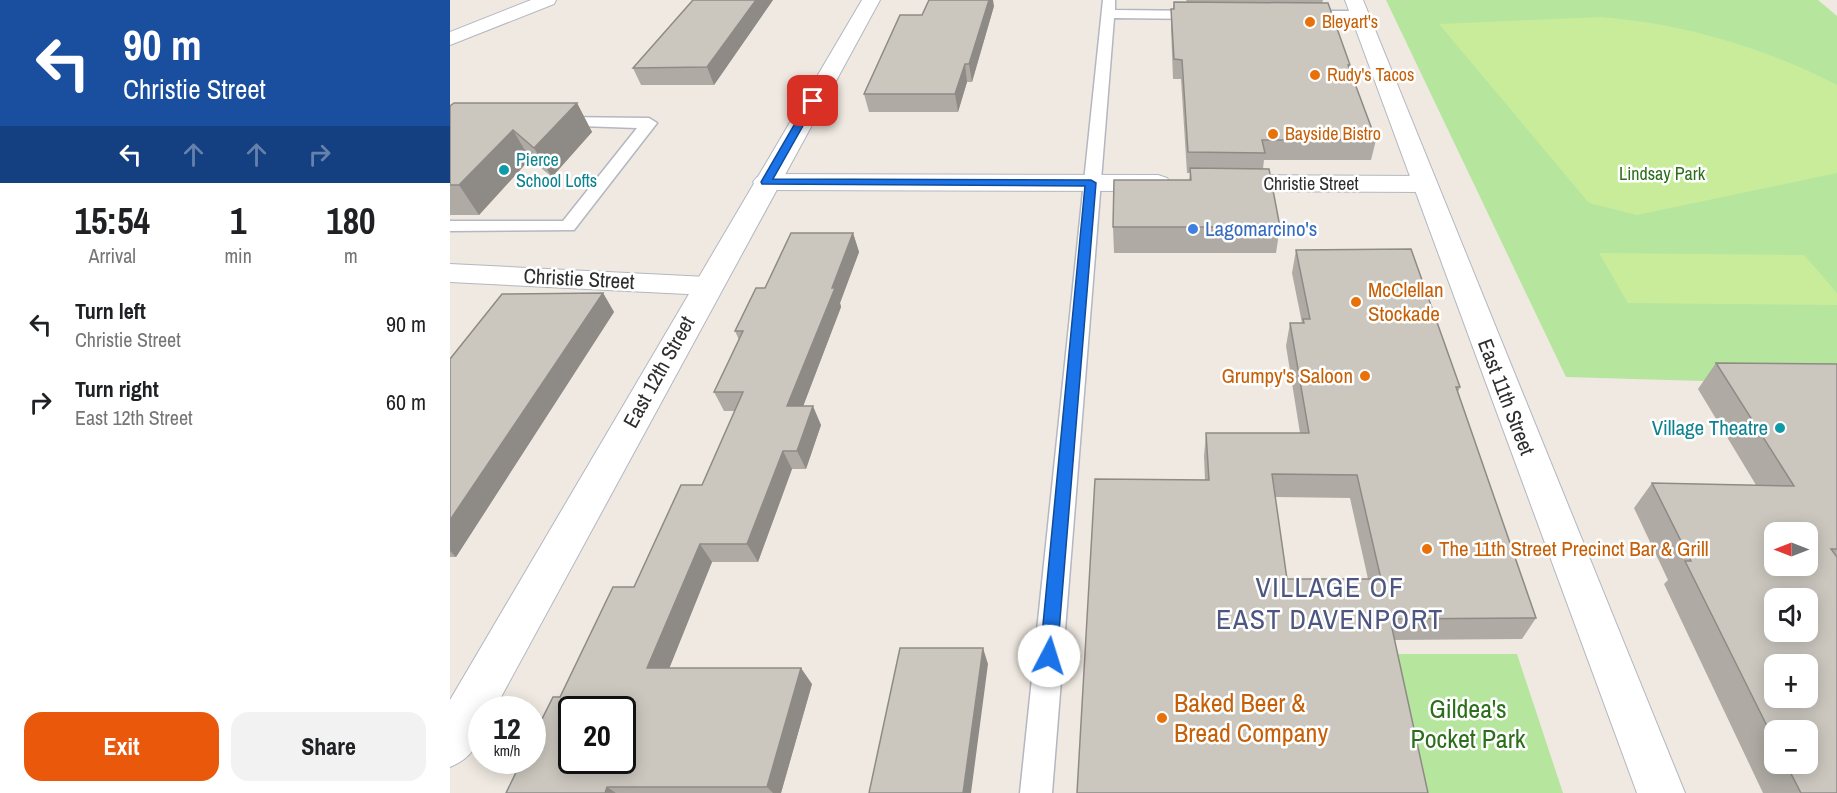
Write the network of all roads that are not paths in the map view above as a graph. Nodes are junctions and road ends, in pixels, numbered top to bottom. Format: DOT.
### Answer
graph roads {
  1 [pos="547,0"];
  2 [pos="871,0"];
  3 [pos="1108,7"];
  4 [pos="1357,8"];
  5 [pos="1211,15"];
  6 [pos="1292,15"];
  7 [pos="450,39"];
  8 [pos="544,122"];
  9 [pos="766,182"];
  10 [pos="1091,183"];
  11 [pos="1424,184"];
  12 [pos="450,226"];
  13 [pos="450,273"];
  14 [pos="707,286"];
  15 [pos="450,744"];
  16 [pos="1036,793"];
  17 [pos="1661,793"];
  1 -- 7 [label="street"];
  2 -- 9 [label="street, East 12th Street"];
  3 -- 5 [label="lane"];
  3 -- 10 [label="lane"];
  4 -- 6 [label="lane"];
  4 -- 11 [label="street, East 11th Street"];
  8 -- 12 [label="lane"];
  9 -- 10 [label="street, Christie Street"];
  9 -- 14 [label="street, East 12th Street"];
  10 -- 11 [label="street, Christie Street"];
  10 -- 16 [label="lane"];
  11 -- 17 [label="street, East 11th Street"];
  13 -- 14 [label="street, Christie Street"];
  14 -- 15 [label="street, East 12th Street"];
}
